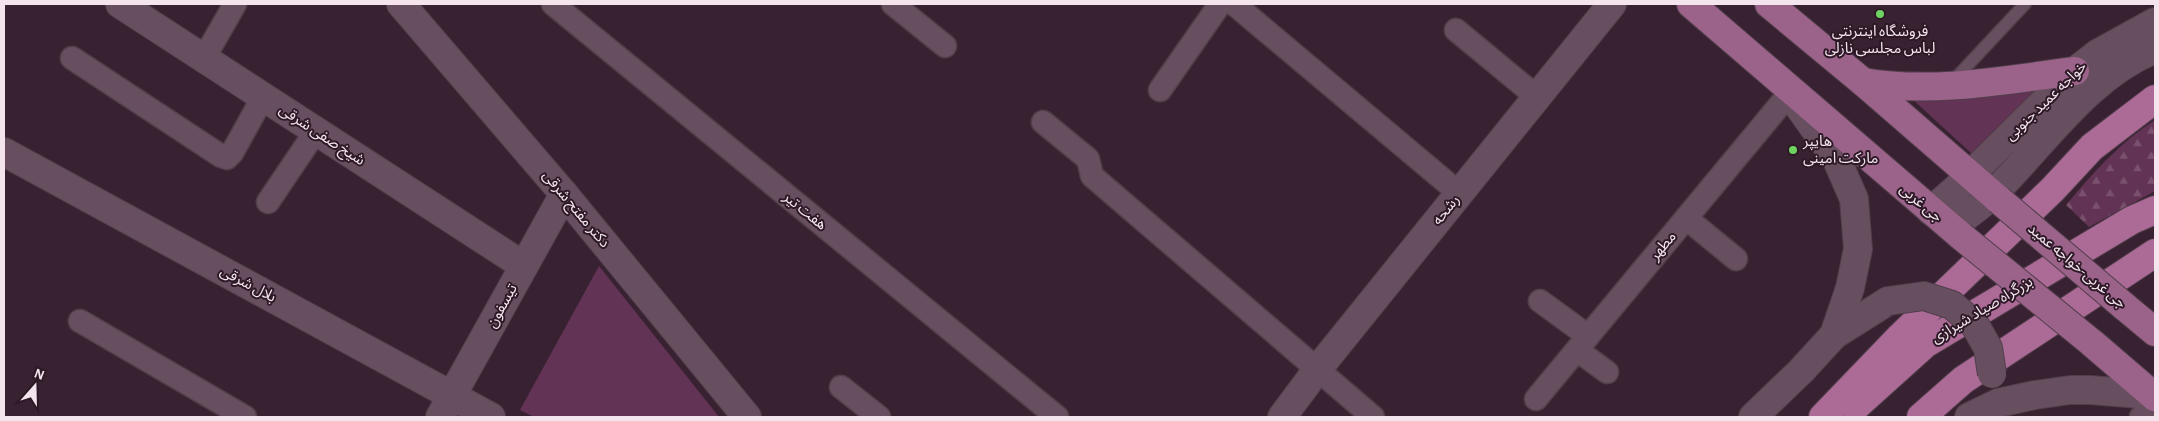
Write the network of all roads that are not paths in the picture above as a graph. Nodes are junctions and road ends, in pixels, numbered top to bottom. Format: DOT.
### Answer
graph roads {
  1 [pos="120,4"];
  2 [pos="236,4"];
  3 [pos="401,4"];
  4 [pos="553,4"];
  5 [pos="893,4"];
  6 [pos="1220,4"];
  7 [pos="1234,4"];
  8 [pos="1612,4"];
  9 [pos="1691,4"];
  10 [pos="1769,4"];
  11 [pos="2025,4"];
  12 [pos="2155,22"];
  13 [pos="1456,30"];
  14 [pos="945,46"];
  15 [pos="2155,49"];
  16 [pos="72,58"];
  17 [pos="204,58"];
  18 [pos="2075,71"];
  19 [pos="1863,82"];
  20 [pos="1949,85"];
  21 [pos="1785,88"];
  22 [pos="1160,90"];
  23 [pos="1537,96"];
  24 [pos="263,97"];
  25 [pos="2155,99"];
  26 [pos="1043,122"];
  27 [pos="316,131"];
  28 [pos="4,152"];
  29 [pos="1969,175"];
  30 [pos="1460,193"];
  31 [pos="564,194"];
  32 [pos="1996,197"];
  33 [pos="268,202"];
  34 [pos="2144,215"];
  35 [pos="1686,218"];
  36 [pos="1948,225"];
  37 [pos="2155,252"];
  38 [pos="1736,259"];
  39 [pos="524,266"];
  40 [pos="1540,301"];
  41 [pos="80,321"];
  42 [pos="2155,332"];
  43 [pos="1834,335"];
  44 [pos="1582,343"];
  45 [pos="1317,370"];
  46 [pos="1607,372"];
  47 [pos="841,387"];
  48 [pos="1536,399"];
  49 [pos="2151,404"];
  50 [pos="447,406"];
  51 [pos="245,417"];
  52 [pos="491,417"];
  53 [pos="747,417"];
  54 [pos="879,417"];
  55 [pos="1057,417"];
  56 [pos="1282,417"];
  57 [pos="1374,417"];
  58 [pos="1753,417"];
  59 [pos="1823,417"];
  60 [pos="1844,417"];
  61 [pos="1921,417"];
  62 [pos="1969,417"];
  1 -- 17 [label="street, شیخ صفی شرقی"];
  2 -- 17 [label="street"];
  3 -- 31 [label="street, دکتر مفتح شرقی"];
  4 -- 55 [label="street, هفت تیر"];
  5 -- 14 [label="street"];
  6 -- 22 [label="street"];
  7 -- 30 [label="street"];
  8 -- 23 [label="street, رشحه"];
  9 -- 21 [label="main road, جی غربی"];
  10 -- 19 [label="main road"];
  11 -- 20 [label="lane"];
  12 -- 18 [label="street, خواجه عمید جنوبی"];
  13 -- 23 [label="street"];
  15 -- 32 [label="street, خواجه عمید جنوبی"];
  16 -- 24 [label="street"];
  17 -- 24 [label="street, شیخ صفی شرقی"];
  18 -- 20 [label="main road"];
  18 -- 29 [label="street, خواجه عمید جنوبی"];
  19 -- 20 [label="main road"];
  19 -- 29 [label="main road"];
  21 -- 35 [label="street, مطهر"];
  21 -- 36 [label="main road, جی غربی"];
  21 -- 43 [label="street"];
  23 -- 30 [label="street, رشحه"];
  24 -- 27 [label="street, شیخ صفی شرقی"];
  25 -- 59 [label="highway"];
  26 -- 45 [label="street"];
  27 -- 33 [label="street"];
  27 -- 39 [label="street, شیخ صفی شرقی"];
  28 -- 50 [label="street, بلال شرقی"];
  29 -- 32 [label="main road"];
  29 -- 36 [label="street, خواجه عمید جنوبی"];
  30 -- 45 [label="street, رشحه"];
  31 -- 39 [label="street, تیسفون"];
  31 -- 53 [label="street, دکتر مفتح شرقی"];
  32 -- 36 [label="street, خواجه عمید جنوبی"];
  32 -- 42 [label="main road, جی غربی-خواجه عمید, bridge"];
  34 -- 60 [label="highway, بزرگراه صیاد شیرازی"];
  35 -- 38 [label="street"];
  35 -- 44 [label="street, مطهر"];
  36 -- 49 [label="main road, جی غربی, bridge"];
  37 -- 61 [label="highway"];
  39 -- 50 [label="street, تیسفون"];
  40 -- 44 [label="street"];
  41 -- 51 [label="street"];
  43 -- 58 [label="street"];
  43 -- 62 [label="street, bridge"];
  44 -- 46 [label="street"];
  44 -- 48 [label="street, مطهر"];
  45 -- 56 [label="street, رشحه"];
  45 -- 57 [label="street"];
  47 -- 54 [label="street"];
  49 -- 62 [label="street"];
  50 -- 52 [label="street, بلال شرقی"];
}
